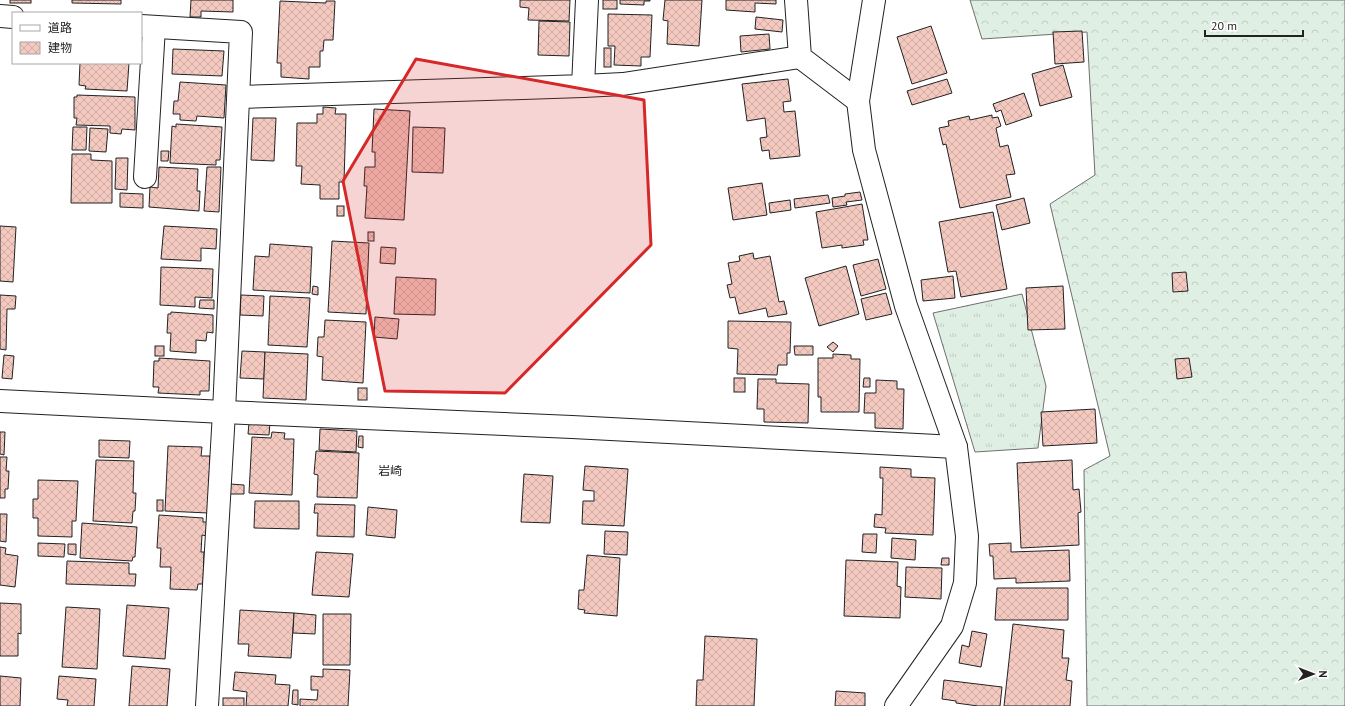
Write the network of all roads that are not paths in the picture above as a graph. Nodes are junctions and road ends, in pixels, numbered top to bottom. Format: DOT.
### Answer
graph roads {
  1 [pos="587,0"];
  2 [pos="796,0"];
  3 [pos="874,0"];
  4 [pos="0,16"];
  5 [pos="12,17"];
  6 [pos="147,26"];
  7 [pos="800,57"];
  8 [pos="583,86"];
  9 [pos="239,97"];
  10 [pos="858,101"];
  11 [pos="145,177"];
  12 [pos="0,401"];
  13 [pos="224,412"];
  14 [pos="956,447"];
  15 [pos="207,706"];
  16 [pos="896,706"];
  1 -- 8 [label="street"];
  2 -- 7 [label="street"];
  3 -- 10 [label="street"];
  4 -- 5 [label="street"];
  6 -- 9 [label="street"];
  6 -- 11 [label="street"];
  7 -- 8 [label="street"];
  7 -- 10 [label="street"];
  8 -- 9 [label="street"];
  9 -- 13 [label="street"];
  10 -- 14 [label="street"];
  12 -- 13 [label="street"];
  13 -- 14 [label="street"];
  13 -- 15 [label="street"];
  14 -- 16 [label="street"];
}
